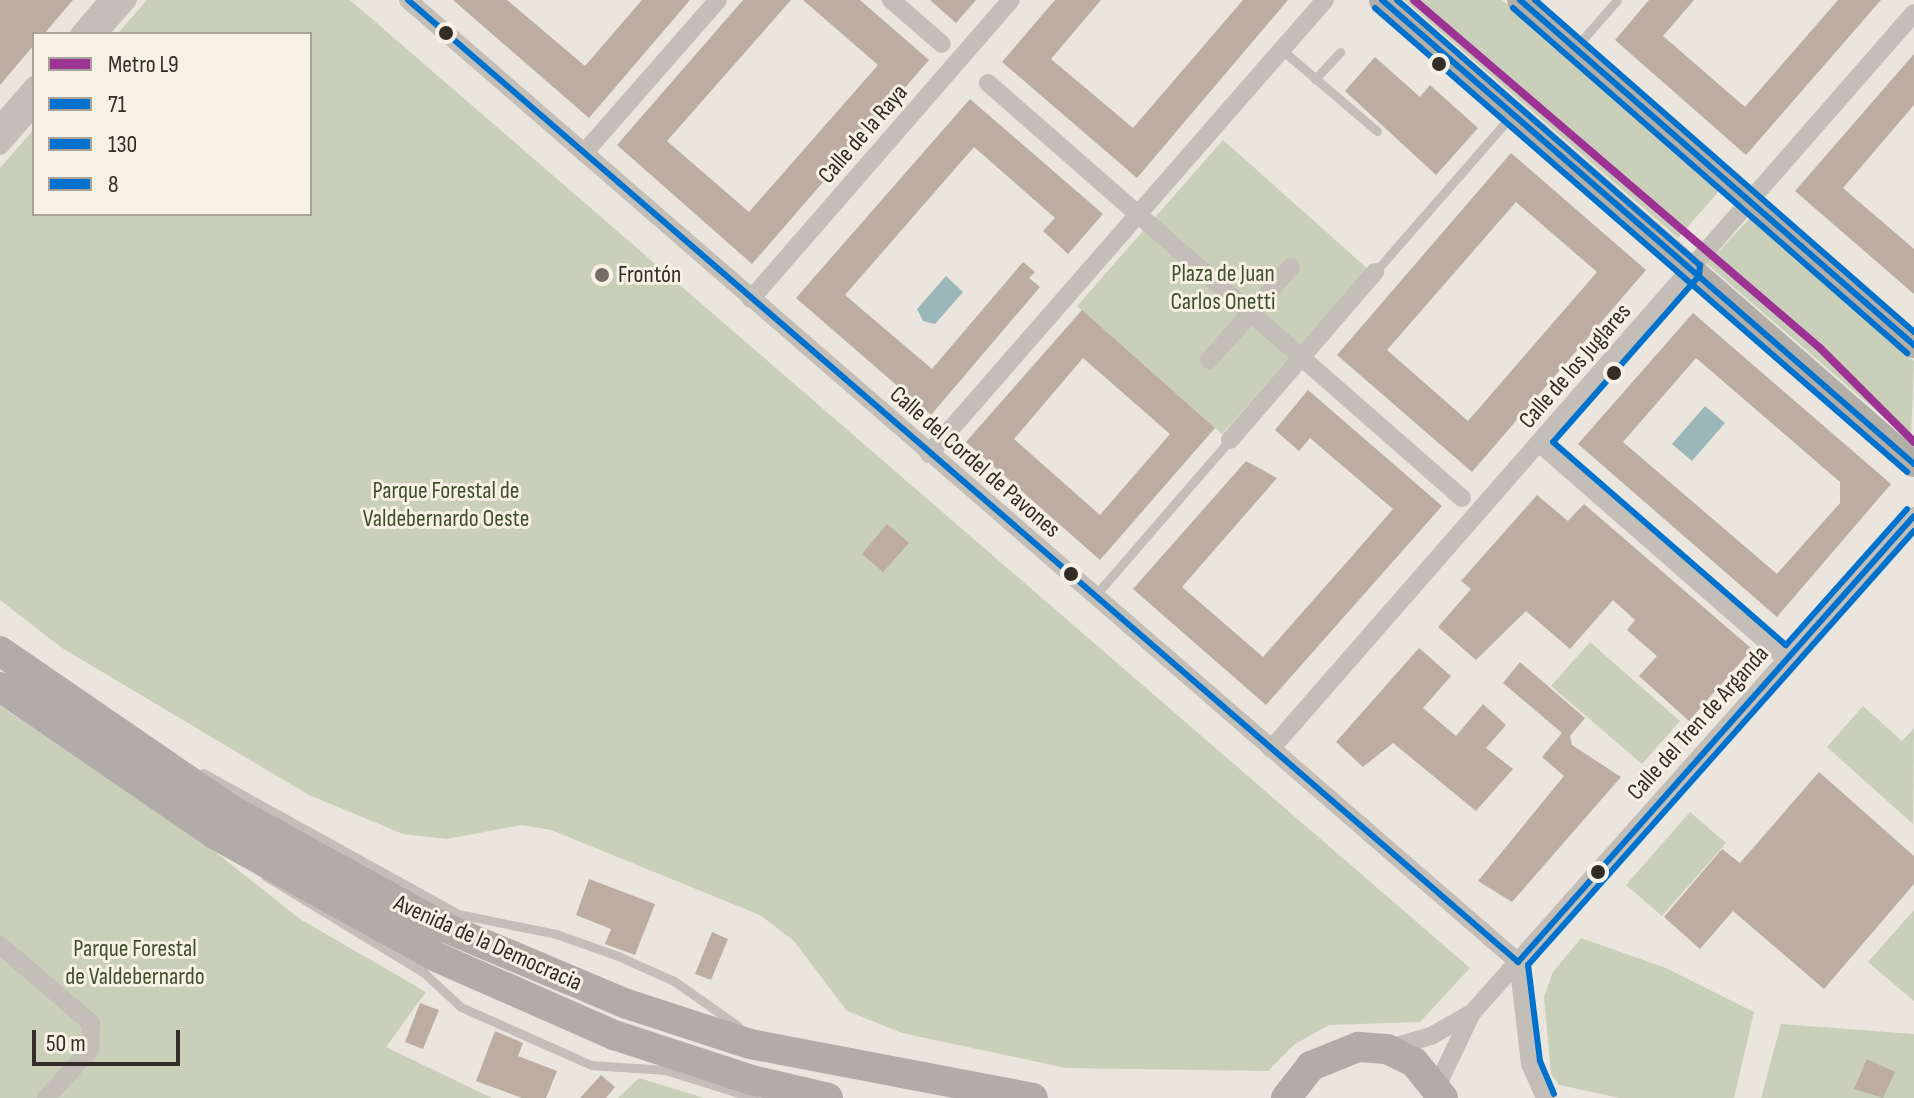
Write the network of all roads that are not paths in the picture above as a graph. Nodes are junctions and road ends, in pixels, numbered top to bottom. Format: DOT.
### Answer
graph roads {
  1 [pos="108,0"];
  2 [pos="128,0"];
  3 [pos="718,0"];
  4 [pos="891,0"];
  5 [pos="1011,0"];
  6 [pos="1325,0"];
  7 [pos="1382,0"];
  8 [pos="1520,0"];
  9 [pos="1617,0"];
  10 [pos="415,2"];
  11 [pos="1911,25"];
  12 [pos="81,32"];
  13 [pos="100,32"];
  14 [pos="942,44"];
  15 [pos="1575,48"];
  16 [pos="1282,50"];
  17 [pos="1340,52"];
  18 [pos="1315,79"];
  19 [pos="988,83"];
  20 [pos="32,87"];
  21 [pos="32,109"];
  22 [pos="1512,114"];
  23 [pos="0,124"];
  24 [pos="1377,131"];
  25 [pos="0,146"];
  26 [pos="584,153"];
  27 [pos="1750,201"];
  28 [pos="1139,214"];
  29 [pos="1291,267"];
  30 [pos="1691,269"];
  31 [pos="1375,272"];
  32 [pos="751,299"];
  33 [pos="1251,312"];
  34 [pos="1914,345"];
  35 [pos="1301,358"];
  36 [pos="1209,360"];
  37 [pos="1230,440"];
  38 [pos="1539,443"];
  39 [pos="929,454"];
  40 [pos="1914,464"];
  41 [pos="1462,498"];
  42 [pos="1914,516"];
  43 [pos="1093,598"];
  44 [pos="0,651"];
  45 [pos="1787,659"];
  46 [pos="0,687"];
  47 [pos="92,716"];
  48 [pos="1271,749"];
  49 [pos="216,835"];
  50 [pos="0,945"];
  51 [pos="1518,962"];
  52 [pos="1472,1013"];
  53 [pos="100,1022"];
  54 [pos="94,1042"];
  55 [pos="1387,1049"];
  56 [pos="976,1092"];
  57 [pos="1440,1092"];
  58 [pos="1285,1094"];
  59 [pos="46,1098"];
  60 [pos="755,1098"];
  61 [pos="828,1098"];
  62 [pos="1033,1098"];
  63 [pos="1545,1098"];
  1 -- 12 [label="street"];
  2 -- 13 [label="street"];
  3 -- 26 [label="street"];
  4 -- 14 [label="street"];
  5 -- 32 [label="street, Calle de la Raya"];
  6 -- 16 [label="street"];
  7 -- 22 [label="street"];
  8 -- 15 [label="street"];
  9 -- 15 [label="lane"];
  10 -- 26 [label="street, Calle del Cordel de Pavones"];
  11 -- 27 [label="street, Calle de los Juglares"];
  15 -- 27 [label="street"];
  16 -- 18 [label="lane"];
  16 -- 28 [label="street"];
  17 -- 18 [label="lane"];
  18 -- 24 [label="lane"];
  19 -- 28 [label="street"];
  20 -- 23 [label="street"];
  21 -- 25 [label="street"];
  22 -- 30 [label="street"];
  22 -- 31 [label="lane"];
  26 -- 32 [label="street, Calle del Cordel de Pavones"];
  27 -- 30 [label="street, Calle de los Juglares"];
  27 -- 34 [label="street"];
  28 -- 33 [label="street"];
  28 -- 39 [label="street"];
  29 -- 33 [label="street"];
  30 -- 38 [label="street, Calle de los Juglares"];
  30 -- 40 [label="street"];
  31 -- 35 [label="street"];
  32 -- 39 [label="street, Calle del Cordel de Pavones"];
  33 -- 35 [label="street"];
  33 -- 36 [label="street"];
  35 -- 37 [label="street"];
  35 -- 41 [label="street"];
  37 -- 43 [label="lane"];
  38 -- 45 [label="street"];
  38 -- 48 [label="street, Calle de los Juglares"];
  39 -- 43 [label="street, Calle del Cordel de Pavones"];
  42 -- 45 [label="street, Calle del Tren de Arganda"];
  43 -- 48 [label="street, Calle del Cordel de Pavones"];
  44 -- 47 [label="main road, Avenida de la Democracia"];
  45 -- 51 [label="street, Calle del Tren de Arganda"];
  46 -- 49 [label="main road, Avenida de la Democracia"];
  47 -- 56 [label="lane"];
  47 -- 56 [label="main road, Avenida de la Democracia"];
  48 -- 51 [label="street, Calle del Cordel de Pavones"];
  49 -- 60 [label="lane"];
  49 -- 61 [label="main road, Avenida de la Democracia"];
  50 -- 54 [label="street"];
  51 -- 52 [label="street, Calle del Tren de Arganda"];
  51 -- 63 [label="street"];
  52 -- 55 [label="street, Calle del Tren de Arganda"];
  52 -- 57 [label="street, Calle del Tren de Arganda"];
  53 -- 54 [label="street"];
  54 -- 59 [label="street"];
  55 -- 57 [label="main road"];
  55 -- 58 [label="main road"];
  56 -- 62 [label="main road, Avenida de la Democracia"];
}
